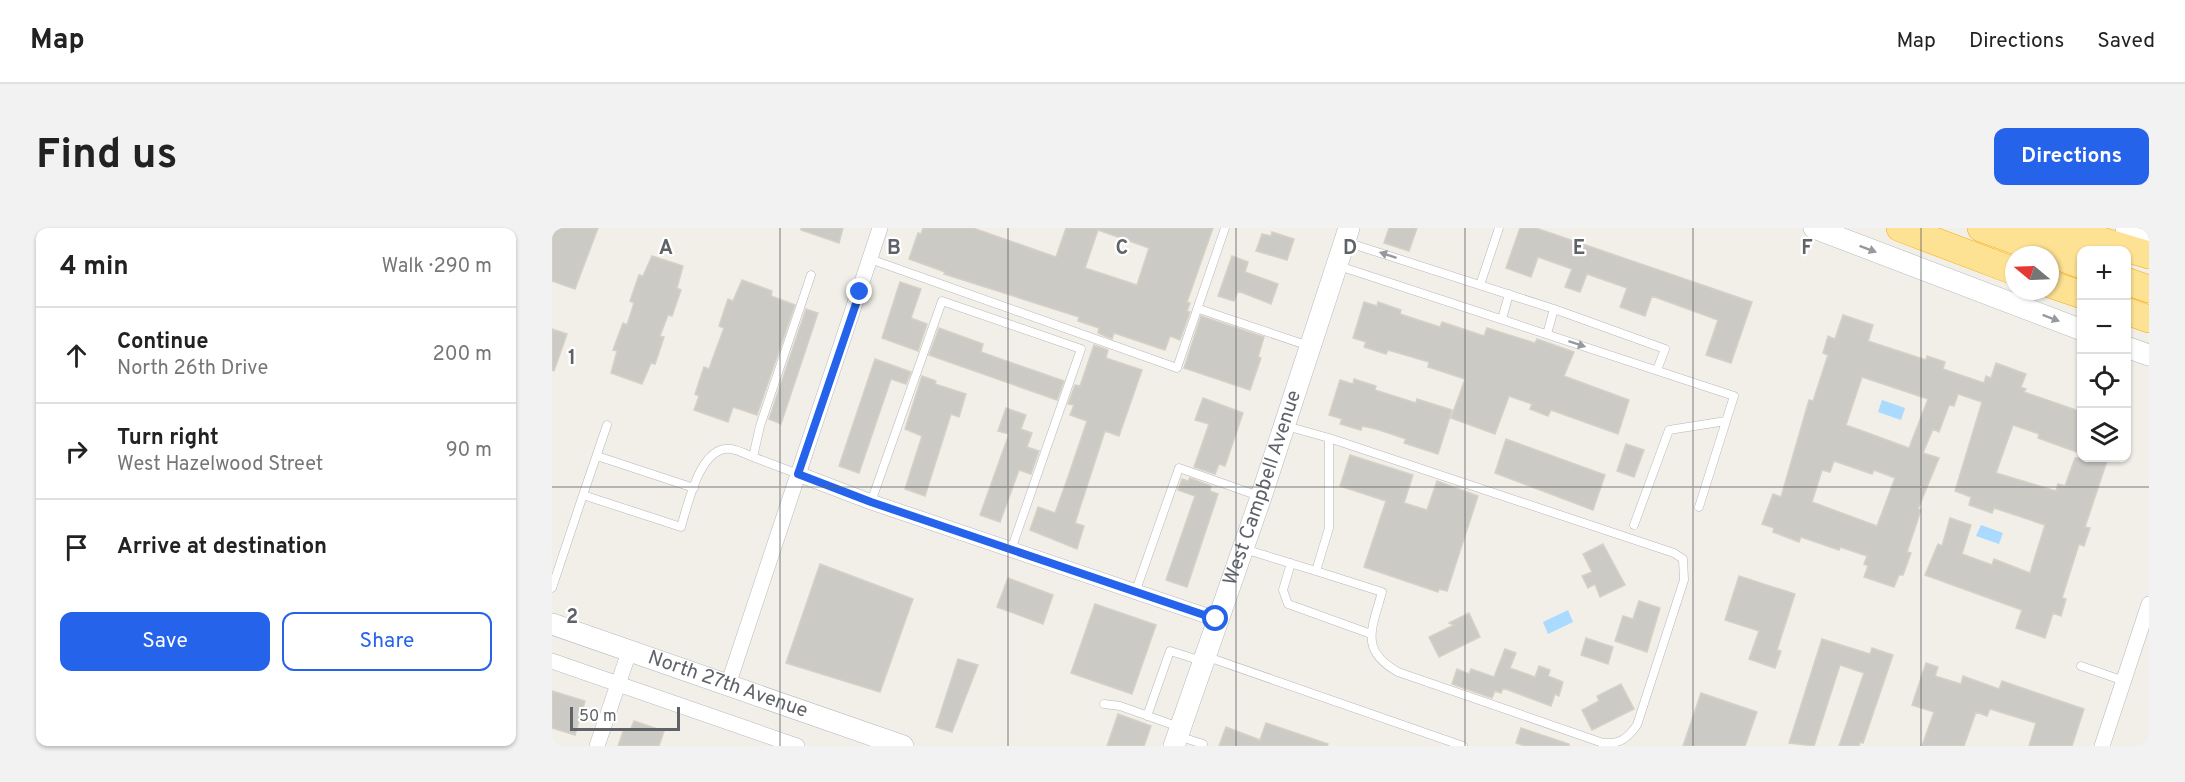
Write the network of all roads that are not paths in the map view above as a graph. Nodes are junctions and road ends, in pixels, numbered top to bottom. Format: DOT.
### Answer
graph roads {
  1 [pos="880,228"];
  2 [pos="1225,228"];
  3 [pos="1499,228"];
  4 [pos="1814,228"];
  5 [pos="1900,228"];
  6 [pos="1943,228"];
  7 [pos="1981,228"];
  8 [pos="2026,228"];
  9 [pos="2031,228"];
  10 [pos="2126,228"];
  11 [pos="1347,235"];
  12 [pos="2149,236"];
  13 [pos="2077,246"];
  14 [pos="2005,251"];
  15 [pos="2149,255"];
  16 [pos="870,259"];
  17 [pos="2077,263"];
  18 [pos="1337,266"];
  19 [pos="2131,266"];
  20 [pos="2005,268"];
  21 [pos="2059,270"];
  22 [pos="2149,273"];
  23 [pos="811,276"];
  24 [pos="2077,277"];
  25 [pos="2131,282"];
  26 [pos="1480,285"];
  27 [pos="2059,287"];
  28 [pos="2149,289"];
  29 [pos="2077,293"];
  30 [pos="1509,294"];
  31 [pos="2131,296"];
  32 [pos="2149,303"];
  33 [pos="1199,309"];
  34 [pos="1554,309"];
  35 [pos="2131,312"];
  36 [pos="2149,319"];
  37 [pos="1502,320"];
  38 [pos="2077,328"];
  39 [pos="1547,334"];
  40 [pos="1310,346"];
  41 [pos="2131,348"];
  42 [pos="2149,355"];
  43 [pos="1657,370"];
  44 [pos="1726,421"];
  45 [pos="608,425"];
  46 [pos="1284,425"];
  47 [pos="1329,438"];
  48 [pos="597,456"];
  49 [pos="753,457"];
  50 [pos="798,474"];
  51 [pos="694,488"];
  52 [pos="583,495"];
  53 [pos="1261,496"];
  54 [pos="871,502"];
  55 [pos="1699,507"];
  56 [pos="1634,525"];
  57 [pos="1242,549"];
  58 [pos="1011,550"];
  59 [pos="1291,563"];
  60 [pos="1316,571"];
  61 [pos="552,588"];
  62 [pos="1136,593"];
  63 [pos="2149,604"];
  64 [pos="1216,619"];
  65 [pos="552,624"];
  66 [pos="1371,634"];
  67 [pos="629,652"];
  68 [pos="1203,658"];
  69 [pos="552,661"];
  70 [pos="2081,666"];
  71 [pos="2124,681"];
  72 [pos="618,684"];
  73 [pos="728,685"];
  74 [pos="1104,704"];
  75 [pos="1147,716"];
  76 [pos="1177,736"];
  77 [pos="597,746"];
  78 [pos="796,746"];
  79 [pos="903,746"];
  80 [pos="1202,746"];
  81 [pos="1463,746"];
  82 [pos="2102,746"];
  1 -- 16 [label="street"];
  2 -- 33 [label="lane"];
  3 -- 26 [label="lane"];
  4 -- 38 [label="main road, one-way"];
  5 -- 20 [label="highway"];
  6 -- 14 [label="highway"];
  7 -- 17 [label="highway"];
  8 -- 13 [label="highway"];
  9 -- 15 [label="highway"];
  10 -- 12 [label="main road"];
  11 -- 18 [label="main road, West Campbell Avenue"];
  26 -- 11 [label="lane, one-way"];
  16 -- 33 [label="lane"];
  16 -- 50 [label="street"];
  18 -- 37 [label="lane"];
  18 -- 40 [label="main road, West Campbell Avenue"];
  19 -- 22 [label="highway"];
  21 -- 24 [label="highway"];
  23 -- 49 [label="lane"];
  25 -- 28 [label="highway"];
  26 -- 30 [label="lane"];
  27 -- 29 [label="highway"];
  30 -- 34 [label="lane"];
  30 -- 37 [label="lane"];
  31 -- 32 [label="highway"];
  33 -- 40 [label="lane"];
  34 -- 39 [label="lane"];
  34 -- 43 [label="lane"];
  35 -- 36 [label="highway"];
  37 -- 39 [label="lane"];
  39 -- 43 [label="lane, one-way"];
  40 -- 46 [label="main road, West Campbell Avenue"];
  41 -- 42 [label="main road"];
  43 -- 44 [label="lane"];
  44 -- 55 [label="lane"];
  44 -- 56 [label="lane"];
  45 -- 48 [label="lane"];
  46 -- 47 [label="lane"];
  46 -- 53 [label="main road, West Campbell Avenue"];
  47 -- 60 [label="lane"];
  47 -- 66 [label="lane"];
  48 -- 51 [label="lane"];
  48 -- 52 [label="lane"];
  49 -- 50 [label="lane"];
  49 -- 51 [label="lane"];
  50 -- 54 [label="street"];
  50 -- 73 [label="street"];
  51 -- 52 [label="lane"];
  52 -- 61 [label="lane"];
  53 -- 57 [label="main road, West Campbell Avenue"];
  53 -- 62 [label="lane"];
  54 -- 58 [label="street"];
  54 -- 58 [label="lane"];
  57 -- 59 [label="lane"];
  57 -- 64 [label="main road, West Campbell Avenue"];
  58 -- 62 [label="street"];
  59 -- 60 [label="lane"];
  59 -- 66 [label="lane"];
  60 -- 66 [label="lane"];
  62 -- 64 [label="street"];
  63 -- 71 [label="street"];
  64 -- 68 [label="main road, West Campbell Avenue"];
  65 -- 67 [label="main road, North 27th Avenue"];
  67 -- 72 [label="street"];
  67 -- 73 [label="main road, North 27th Avenue"];
  68 -- 75 [label="lane"];
  68 -- 76 [label="main road, West Campbell Avenue"];
  68 -- 81 [label="lane"];
  69 -- 72 [label="street, North 27th Avenue"];
  70 -- 71 [label="lane"];
  71 -- 82 [label="street"];
  72 -- 77 [label="street"];
  72 -- 78 [label="street, North 27th Avenue"];
  73 -- 79 [label="main road, North 27th Avenue"];
  74 -- 75 [label="lane"];
  75 -- 76 [label="lane"];
  76 -- 80 [label="lane"];
}
